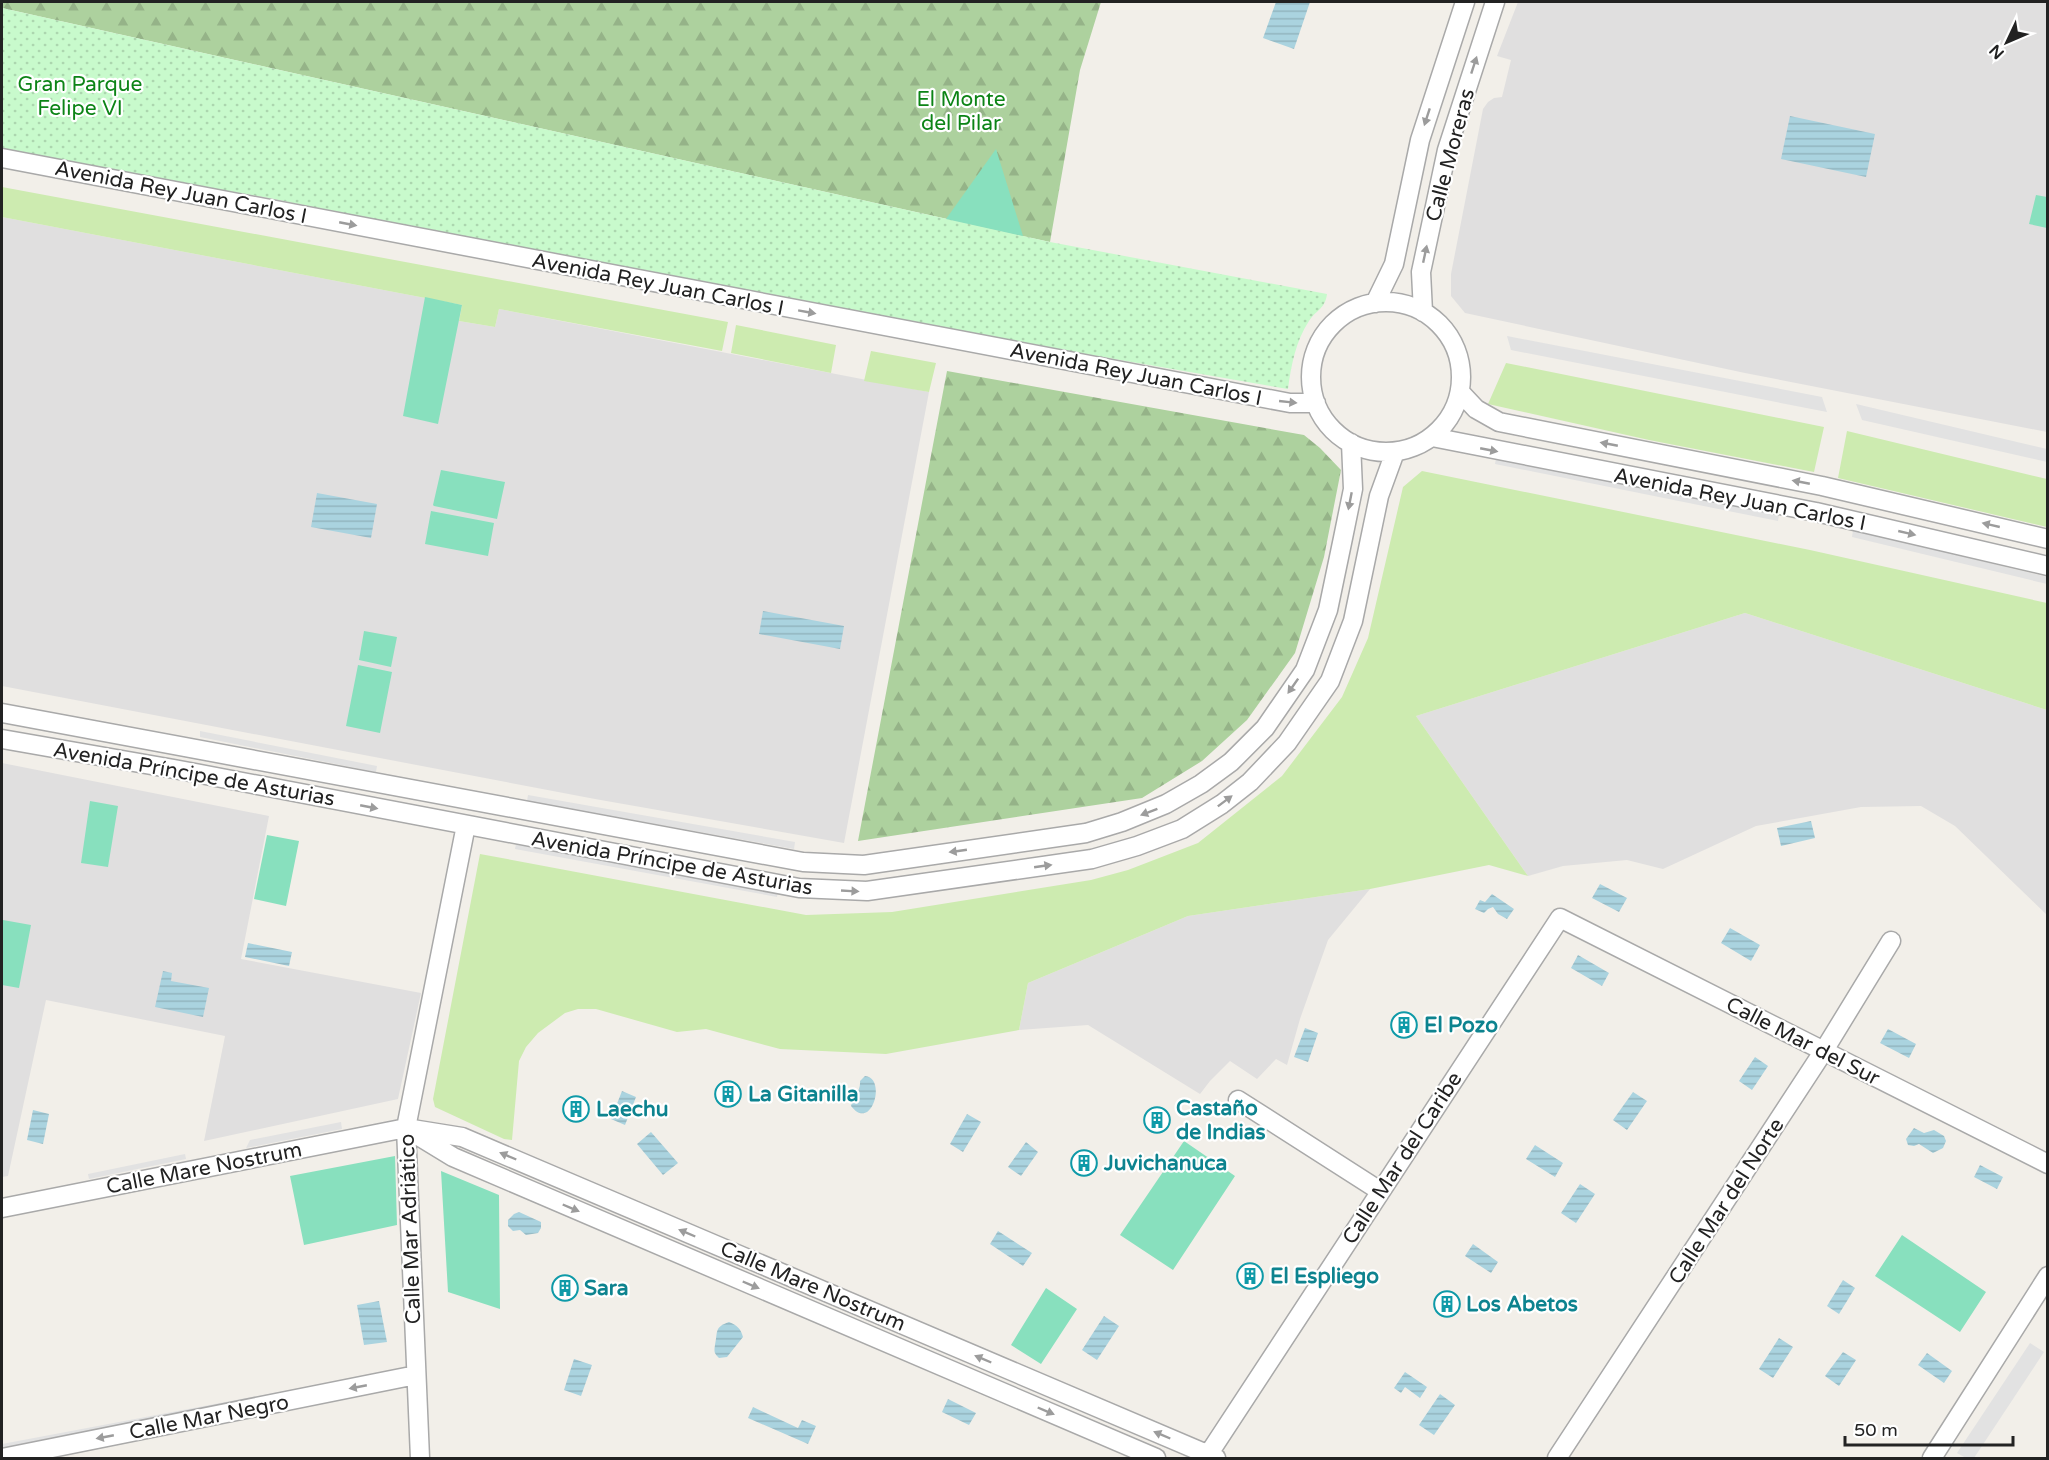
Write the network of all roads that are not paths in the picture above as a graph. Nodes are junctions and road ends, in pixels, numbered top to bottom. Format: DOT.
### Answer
graph roads {
  1 [pos="1464,2"];
  2 [pos="1495,2"];
  3 [pos="2,158"];
  4 [pos="1375,303"];
  5 [pos="1423,312"];
  6 [pos="1460,392"];
  7 [pos="1316,403"];
  8 [pos="1432,437"];
  9 [pos="1351,443"];
  10 [pos="1395,452"];
  11 [pos="2048,539"];
  12 [pos="2048,566"];
  13 [pos="2,713"];
  14 [pos="2,739"];
  15 [pos="466,825"];
  16 [pos="1560,918"];
  17 [pos="1891,941"];
  18 [pos="1823,1052"];
  19 [pos="1238,1100"];
  20 [pos="406,1128"];
  21 [pos="2048,1164"];
  22 [pos="1380,1191"];
  23 [pos="2,1208"];
  24 [pos="2048,1276"];
  25 [pos="416,1376"];
  26 [pos="1210,1457"];
  27 [pos="2,1458"];
  28 [pos="420,1458"];
  29 [pos="1156,1458"];
  30 [pos="1557,1458"];
  31 [pos="1932,1458"];
  1 -- 4 [label="street, Calle Moreras, one-way"];
  5 -- 2 [label="street, Calle Moreras, one-way"];
  3 -- 7 [label="street, Avenida Rey Juan Carlos I, one-way"];
  4 -- 5 [label="street"];
  4 -- 7 [label="street"];
  5 -- 6 [label="street"];
  6 -- 8 [label="street"];
  11 -- 6 [label="street, Avenida Rey Juan Carlos I, one-way"];
  7 -- 9 [label="street"];
  8 -- 10 [label="street"];
  8 -- 12 [label="street, Avenida Rey Juan Carlos I, one-way"];
  9 -- 10 [label="street"];
  9 -- 13 [label="street, Avenida Príncipe de Asturias, one-way"];
  15 -- 10 [label="street, Avenida Príncipe de Asturias, one-way"];
  14 -- 15 [label="street, Avenida Príncipe de Asturias, one-way"];
  15 -- 20 [label="street, Calle Mar Adriático"];
  16 -- 18 [label="street, Calle Mar del Sur"];
  16 -- 22 [label="street, Calle Mar del Caribe"];
  17 -- 18 [label="street, Calle Mar del Norte"];
  18 -- 21 [label="street, Calle Mar del Sur"];
  18 -- 30 [label="street, Calle Mar del Norte"];
  19 -- 22 [label="street"];
  20 -- 23 [label="street, Calle Mare Nostrum"];
  20 -- 25 [label="street, Calle Mar Adriático"];
  26 -- 20 [label="street, Calle Mare Nostrum, one-way"];
  20 -- 29 [label="street, Calle Mare Nostrum, one-way"];
  22 -- 26 [label="street, Calle Mar del Caribe"];
  24 -- 31 [label="street"];
  25 -- 27 [label="street, Calle Mar Negro, one-way"];
  25 -- 28 [label="street, Calle Mar Adriático"];
}
